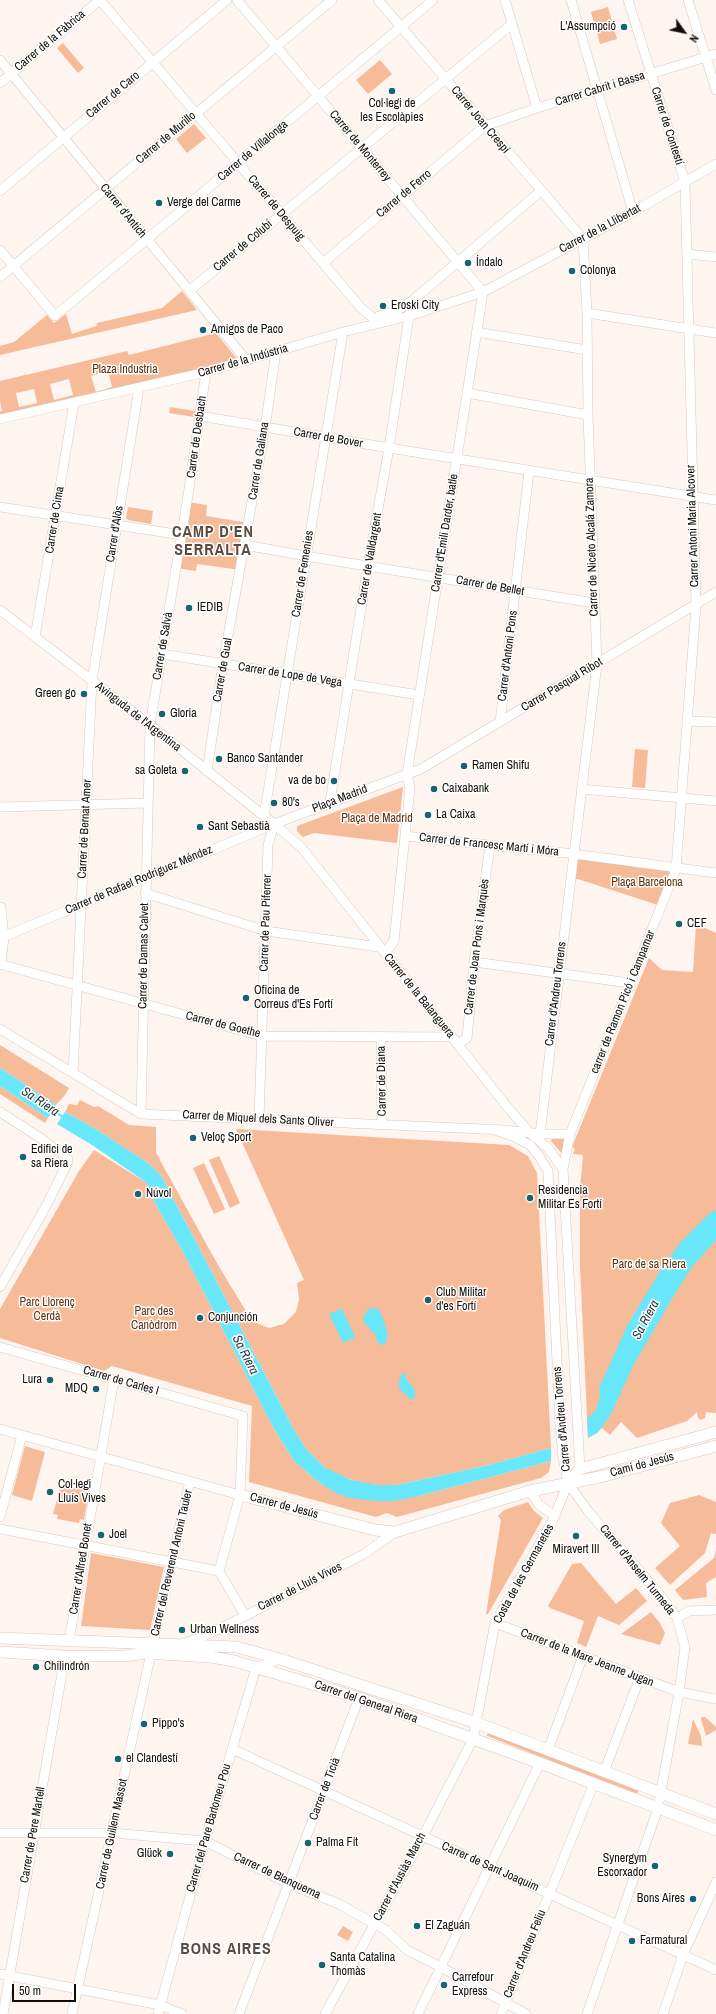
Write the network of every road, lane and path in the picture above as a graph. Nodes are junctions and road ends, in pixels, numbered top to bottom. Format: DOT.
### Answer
graph roads {
  1 [pos="100,0"];
  2 [pos="227,0"];
  3 [pos="237,0"];
  4 [pos="332,0"];
  5 [pos="378,0"];
  6 [pos="433,0"];
  7 [pos="505,0"];
  8 [pos="571,0"];
  9 [pos="628,0"];
  10 [pos="688,0"];
  11 [pos="512,24"];
  12 [pos="401,27"];
  13 [pos="276,46"];
  14 [pos="716,54"];
  15 [pos="706,58"];
  16 [pos="0,60"];
  17 [pos="153,62"];
  18 [pos="11,74"];
  19 [pos="650,74"];
  20 [pos="445,78"];
  21 [pos="0,83"];
  22 [pos="598,90"];
  23 [pos="716,90"];
  24 [pos="318,96"];
  25 [pos="537,108"];
  26 [pos="196,113"];
  27 [pos="485,126"];
  28 [pos="63,137"];
  29 [pos="361,148"];
  30 [pos="238,163"];
  31 [pos="716,164"];
  32 [pos="685,182"];
  33 [pos="105,189"];
  34 [pos="0,191"];
  35 [pos="541,191"];
  36 [pos="402,196"];
  37 [pos="633,212"];
  38 [pos="282,214"];
  39 [pos="147,239"];
  40 [pos="583,239"];
  41 [pos="0,250"];
  42 [pos="687,254"];
  43 [pos="716,257"];
  44 [pos="457,261"];
  45 [pos="323,263"];
  46 [pos="13,266"];
  47 [pos="0,277"];
  48 [pos="189,291"];
  49 [pos="483,292"];
  50 [pos="418,295"];
  51 [pos="361,308"];
  52 [pos="587,313"];
  53 [pos="409,316"];
  54 [pos="356,328"];
  55 [pos="688,329"];
  56 [pos="343,332"];
  57 [pos="476,332"];
  58 [pos="716,333"];
  59 [pos="587,350"];
  60 [pos="276,352"];
  61 [pos="247,361"];
  62 [pos="206,372"];
  63 [pos="139,388"];
  64 [pos="467,393"];
  65 [pos="74,403"];
  66 [pos="588,415"];
  67 [pos="200,416"];
  68 [pos="0,420"];
  69 [pos="265,428"];
  70 [pos="326,437"];
  71 [pos="389,448"];
  72 [pos="456,458"];
  73 [pos="529,471"];
  74 [pos="590,481"];
  75 [pos="692,497"];
  76 [pos="716,500"];
  77 [pos="0,507"];
  78 [pos="56,516"];
  79 [pos="117,524"];
  80 [pos="182,535"];
  81 [pos="245,544"];
  82 [pos="306,556"];
  83 [pos="368,565"];
  84 [pos="241,570"];
  85 [pos="438,576"];
  86 [pos="515,590"];
  87 [pos="716,592"];
  88 [pos="594,603"];
  89 [pos="696,606"];
  90 [pos="0,610"];
  91 [pos="35,637"];
  92 [pos="162,654"];
  93 [pos="223,664"];
  94 [pos="597,664"];
  95 [pos="288,674"];
  96 [pos="92,681"];
  97 [pos="349,685"];
  98 [pos="419,695"];
  99 [pos="687,721"];
  100 [pos="500,722"];
  101 [pos="716,722"];
  102 [pos="150,725"];
  103 [pos="207,771"];
  104 [pos="407,774"];
  105 [pos="581,790"];
  106 [pos="680,799"];
  107 [pos="716,801"];
  108 [pos="330,802"];
  109 [pos="147,803"];
  110 [pos="86,805"];
  111 [pos="0,807"];
  112 [pos="264,816"];
  113 [pos="274,824"];
  114 [pos="405,836"];
  115 [pos="490,845"];
  116 [pos="574,854"];
  117 [pos="676,869"];
  118 [pos="716,874"];
  119 [pos="145,877"];
  120 [pos="145,893"];
  121 [pos="81,905"];
  122 [pos="0,908"];
  123 [pos="266,931"];
  124 [pos="2,939"];
  125 [pos="382,950"];
  126 [pos="474,962"];
  127 [pos="0,964"];
  128 [pos="558,974"];
  129 [pos="630,983"];
  130 [pos="78,986"];
  131 [pos="143,1004"];
  132 [pos="0,1028"];
  133 [pos="261,1036"];
  134 [pos="381,1036"];
  135 [pos="455,1041"];
  136 [pos="73,1073"];
  137 [pos="0,1112"];
  138 [pos="141,1114"];
  139 [pos="259,1119"];
  140 [pos="382,1125"];
  141 [pos="491,1130"];
  142 [pos="530,1133"];
  143 [pos="540,1134"];
  144 [pos="570,1134"];
  145 [pos="547,1147"];
  146 [pos="562,1169"];
  147 [pos="0,1287"];
  148 [pos="0,1347"];
  149 [pos="114,1379"];
  150 [pos="0,1429"];
  151 [pos="716,1432"];
  152 [pos="22,1435"];
  153 [pos="716,1446"];
  154 [pos="100,1456"];
  155 [pos="580,1469"];
  156 [pos="190,1481"];
  157 [pos="568,1483"];
  158 [pos="530,1491"];
  159 [pos="240,1495"];
  160 [pos="555,1516"];
  161 [pos="0,1517"];
  162 [pos="0,1529"];
  163 [pos="395,1532"];
  164 [pos="84,1545"];
  165 [pos="172,1561"];
  166 [pos="218,1571"];
  167 [pos="716,1610"];
  168 [pos="245,1616"];
  169 [pos="677,1618"];
  170 [pos="495,1623"];
  171 [pos="0,1638"];
  172 [pos="69,1641"];
  173 [pos="180,1644"];
  174 [pos="0,1647"];
  175 [pos="150,1650"];
  176 [pos="0,1652"];
  177 [pos="65,1656"];
  178 [pos="583,1656"];
  179 [pos="280,1659"];
  180 [pos="256,1668"];
  181 [pos="640,1677"];
  182 [pos="679,1692"];
  183 [pos="359,1698"];
  184 [pos="716,1699"];
  185 [pos="477,1723"];
  186 [pos="473,1739"];
  187 [pos="232,1749"];
  188 [pos="548,1750"];
  189 [pos="540,1763"];
  190 [pos="604,1772"];
  191 [pos="594,1783"];
  192 [pos="324,1791"];
  193 [pos="662,1793"];
  194 [pos="658,1808"];
  195 [pos="716,1814"];
  196 [pos="716,1830"];
  197 [pos="0,1833"];
  198 [pos="112,1833"];
  199 [pos="34,1834"];
  200 [pos="423,1836"];
  201 [pos="205,1841"];
  202 [pos="490,1867"];
  203 [pos="716,1882"];
  204 [pos="289,1884"];
  205 [pos="549,1894"];
  206 [pos="375,1924"];
  207 [pos="618,1925"];
  208 [pos="683,1955"];
  209 [pos="441,1967"];
  210 [pos="716,1970"];
  211 [pos="4,1975"];
  212 [pos="78,1989"];
  213 [pos="506,2002"];
  214 [pos="160,2005"];
  215 [pos="3,2014"];
  216 [pos="72,2014"];
  217 [pos="158,2014"];
  218 [pos="182,2014"];
  219 [pos="239,2014"];
  220 [pos="325,2014"];
  221 [pos="418,2014"];
  222 [pos="501,2014"];
  223 [pos="526,2014"];
  224 [pos="587,2014"];
  225 [pos="663,2014"];
  1 -- 17 [label="street, Carrer de Despuig"];
  1 -- 18 [label="street, Carrer de la Fàbrica"];
  2 -- 17 [label="street, Carrer de Caro"];
  3 -- 13 [label="street, Carrer de Monterrey"];
  4 -- 13 [label="street, Carrer de Murillo"];
  5 -- 12 [label="street, Carrer Joan Crespí"];
  6 -- 12 [label="street, Carrer de Villalonga"];
  7 -- 11 [label="street"];
  8 -- 22 [label="street"];
  9 -- 19 [label="street, Carrer de Contestí"];
  10 -- 15 [label="street"];
  11 -- 20 [label="street, Carrer de Colubí"];
  11 -- 25 [label="street"];
  12 -- 20 [label="street, Carrer Joan Crespí"];
  12 -- 24 [label="street, Carrer de Villalonga"];
  13 -- 24 [label="street, Carrer de Monterrey"];
  13 -- 26 [label="street, Carrer de Murillo"];
  14 -- 15 [label="street, Carrer Cabrit i Bassa"];
  15 -- 19 [label="street, Carrer Cabrit i Bassa"];
  15 -- 23 [label="street"];
  16 -- 18 [label="street, Carrer d'Antich"];
  17 -- 26 [label="street, Carrer de Despuig"];
  17 -- 28 [label="street, Carrer de Caro"];
  18 -- 21 [label="street, Carrer de la Fàbrica"];
  18 -- 28 [label="street, Carrer d'Antich"];
  19 -- 22 [label="street, Carrer Cabrit i Bassa"];
  19 -- 32 [label="street, Carrer de Contestí"];
  20 -- 27 [label="street, Carrer Joan Crespí"];
  20 -- 29 [label="street, Carrer de Colubí"];
  22 -- 25 [label="street, Carrer Cabrit i Bassa"];
  22 -- 37 [label="street"];
  24 -- 29 [label="street, Carrer de Monterrey"];
  24 -- 30 [label="street, Carrer de Villalonga"];
  25 -- 27 [label="street, Carrer Cabrit i Bassa"];
  26 -- 30 [label="street, Carrer de Despuig"];
  26 -- 33 [label="street, Carrer de Murillo"];
  27 -- 35 [label="street, Carrer Joan Crespí"];
  27 -- 36 [label="street, Carrer de Ferro"];
  28 -- 33 [label="street, Carrer d'Antich"];
  28 -- 34 [label="street, Carrer de Caro"];
  29 -- 36 [label="street, Carrer de Monterrey"];
  29 -- 38 [label="street, Carrer de Colubí"];
  30 -- 38 [label="street, Carrer de Despuig"];
  30 -- 39 [label="street, Carrer de Villalonga"];
  31 -- 32 [label="street, Carrer de la Llibertat"];
  32 -- 37 [label="street, Carrer de la Llibertat"];
  32 -- 42 [label="street, Carrer Antoni Maria Alcover"];
  33 -- 39 [label="street, Carrer d'Antich"];
  33 -- 46 [label="street, Carrer de Murillo"];
  35 -- 40 [label="street, Carrer Joan Crespí"];
  35 -- 44 [label="street"];
  36 -- 44 [label="street, Carrer de Monterrey"];
  36 -- 45 [label="street, Carrer de Ferro"];
  37 -- 40 [label="street, Carrer de la Llibertat"];
  38 -- 45 [label="street, Carrer de Despuig"];
  38 -- 48 [label="street, Carrer de Colubí"];
  39 -- 46 [label="street, Carrer de Villalonga"];
  39 -- 48 [label="street, Carrer d'Antich"];
  40 -- 49 [label="street, Carrer de la Llibertat"];
  40 -- 52 [label="street, Carrer de Niceto Alcalá Zamora"];
  41 -- 46 [label="street"];
  42 -- 43 [label="street"];
  42 -- 55 [label="street, Carrer Antoni Maria Alcover"];
  44 -- 49 [label="street, Carrer de Monterrey"];
  44 -- 50 [label="street"];
  45 -- 51 [label="street, Carrer de Despuig"];
  46 -- 47 [label="street, Carrer de Murillo"];
  48 -- 61 [label="street, Carrer d'Antich"];
  49 -- 53 [label="street, Carrer de la Indústria"];
  49 -- 57 [label="street, Carrer d'Emili Darder, batle"];
  50 -- 51 [label="street"];
  50 -- 53 [label="street, Carrer de Valldargent"];
  51 -- 54 [label="street"];
  52 -- 55 [label="street"];
  52 -- 59 [label="street, Carrer de Niceto Alcalá Zamora"];
  53 -- 54 [label="street, Carrer de la Indústria"];
  53 -- 71 [label="street, Carrer de Valldargent"];
  54 -- 56 [label="street, Carrer de la Indústria"];
  55 -- 58 [label="street"];
  55 -- 75 [label="street, Carrer Antoni Maria Alcover"];
  56 -- 60 [label="street, Carrer de la Indústria"];
  56 -- 70 [label="street, Carrer de Femenies"];
  57 -- 59 [label="street"];
  57 -- 64 [label="street, Carrer d'Emili Darder, batle"];
  59 -- 66 [label="street, Carrer de Niceto Alcalá Zamora"];
  60 -- 61 [label="street, Carrer de la Indústria"];
  60 -- 69 [label="street, Carrer de Galiana"];
  61 -- 62 [label="street, Carrer de la Indústria"];
  62 -- 63 [label="street, Carrer de la Indústria"];
  62 -- 67 [label="street, Carrer de Desbach"];
  63 -- 65 [label="street, Carrer de la Indústria"];
  63 -- 79 [label="street, Carrer d'Alòs"];
  64 -- 66 [label="street"];
  64 -- 72 [label="street, Carrer d'Emili Darder, batle"];
  65 -- 68 [label="street, Carrer de la Indústria"];
  65 -- 78 [label="street, Carrer de Cima"];
  66 -- 74 [label="street, Carrer de Niceto Alcalá Zamora"];
  67 -- 69 [label="street, Carrer de Bover"];
  67 -- 80 [label="street, Carrer de Desbach"];
  69 -- 70 [label="street, Carrer de Bover"];
  69 -- 81 [label="street, Carrer de Galiana"];
  70 -- 71 [label="street, Carrer de Bover"];
  70 -- 82 [label="street, Carrer de Femenies"];
  71 -- 72 [label="street, Carrer de Bover"];
  71 -- 83 [label="street, Carrer de Valldargent"];
  72 -- 73 [label="street, Carrer de Bover"];
  72 -- 85 [label="street, Carrer d'Emili Darder, batle"];
  73 -- 74 [label="street, Carrer de Bover"];
  73 -- 86 [label="street, Carrer d'Antoni Pons"];
  74 -- 75 [label="street, Carrer de Bover"];
  74 -- 88 [label="street, Carrer de Niceto Alcalá Zamora"];
  75 -- 76 [label="street, Carrer de Bover"];
  75 -- 89 [label="street, Carrer Antoni Maria Alcover"];
  77 -- 78 [label="street"];
  78 -- 79 [label="street"];
  78 -- 91 [label="street, Carrer de Cima"];
  79 -- 80 [label="street"];
  79 -- 96 [label="street, Carrer d'Alòs"];
  80 -- 92 [label="street, Carrer de Salvà"];
  81 -- 82 [label="street, Carrer de Bellet"];
  81 -- 84 [label="street, Carrer de Galiana"];
  82 -- 83 [label="street, Carrer de Bellet"];
  82 -- 95 [label="street, Carrer de Femenies"];
  83 -- 85 [label="street, Carrer de Bellet"];
  83 -- 97 [label="street, Carrer de Valldargent"];
  84 -- 93 [label="street, Carrer de Gual"];
  85 -- 86 [label="street, Carrer de Bellet"];
  85 -- 98 [label="street, Carrer d'Emili Darder, batle"];
  86 -- 88 [label="street, Carrer de Bellet"];
  86 -- 100 [label="street, Carrer d'Antoni Pons"];
  87 -- 89 [label="street, Carrer Pasqual Ribot"];
  88 -- 94 [label="street, Carrer de Niceto Alcalá Zamora"];
  89 -- 94 [label="street, Carrer Pasqual Ribot"];
  89 -- 99 [label="street, Carrer Antoni Maria Alcover"];
  90 -- 91 [label="street, Avinguda de l'Argentina"];
  91 -- 96 [label="street, Avinguda de l'Argentina"];
  92 -- 93 [label="street, Carrer de Lope de Vega"];
  92 -- 102 [label="street, Carrer de Salvà"];
  93 -- 95 [label="street, Carrer de Lope de Vega"];
  93 -- 103 [label="street, Carrer de Gual"];
  94 -- 100 [label="street, Carrer Pasqual Ribot"];
  94 -- 105 [label="street, Carrer de Niceto Alcalá Zamora"];
  95 -- 97 [label="street, Carrer de Lope de Vega"];
  95 -- 112 [label="street, Carrer de Femenies"];
  96 -- 102 [label="street, Avinguda de l'Argentina"];
  96 -- 110 [label="street, Carrer de Bernat Amer"];
  97 -- 98 [label="street, Carrer de Lope de Vega"];
  97 -- 108 [label="street, Carrer de Valldargent"];
  98 -- 104 [label="street, Carrer d'Emili Darder, batle"];
  99 -- 101 [label="street"];
  99 -- 106 [label="street, Carrer Antoni Maria Alcover"];
  100 -- 104 [label="street, Carrer Pasqual Ribot"];
  102 -- 103 [label="street, Avinguda de l'Argentina"];
  102 -- 109 [label="street, Carrer de Damas Calvet"];
  103 -- 112 [label="street, Avinguda de l'Argentina"];
  104 -- 108 [label="street, Plaça Madrid"];
  104 -- 114 [label="street, Carrer d'Emili Darder, batle"];
  105 -- 106 [label="street"];
  105 -- 116 [label="street, Carrer de Niceto Alcalá Zamora"];
  106 -- 107 [label="street"];
  106 -- 117 [label="street, Carrer Antoni Maria Alcover"];
  108 -- 113 [label="street, Plaça Madrid"];
  109 -- 110 [label="street"];
  109 -- 119 [label="street, Carrer de Damas Calvet"];
  110 -- 111 [label="street"];
  110 -- 121 [label="street, Carrer de Bernat Amer"];
  112 -- 113 [label="street, Avinguda de l'Argentina"];
  113 -- 119 [label="street, Carrer de Rafael Rodríguez Méndez"];
  113 -- 123 [label="street, Carrer de Pau Piferrer"];
  113 -- 125 [label="street, Carrer de la Balanguera"];
  114 -- 115 [label="street, Carrer de Francesc Martí i Móra"];
  114 -- 125 [label="street, Carrer d'Emili Darder, batle"];
  115 -- 116 [label="street, Carrer de Francesc Martí i Móra"];
  115 -- 126 [label="street, Carrer de Joan Pons i Marquès"];
  116 -- 117 [label="street, Carrer de Francesc Martí i Móra"];
  116 -- 128 [label="street, Carrer d'Andreu Torrens"];
  117 -- 118 [label="street, Carrer de Francesc Martí i Móra"];
  117 -- 129 [label="street, carrer de Ramon Picó i Campamar"];
  119 -- 120 [label="street, Carrer de Damas Calvet"];
  119 -- 121 [label="street, Carrer de Rafael Rodríguez Méndez"];
  120 -- 123 [label="street"];
  120 -- 131 [label="street, Carrer de Damas Calvet"];
  121 -- 124 [label="street, Carrer de Rafael Rodríguez Méndez"];
  121 -- 130 [label="street, Carrer de Bernat Amer"];
  122 -- 124 [label="main road"];
  123 -- 125 [label="street"];
  123 -- 133 [label="street, Carrer de Pau Piferrer"];
  124 -- 127 [label="main road"];
  125 -- 135 [label="street, Carrer de la Balanguera"];
  126 -- 128 [label="street"];
  126 -- 135 [label="street, Carrer de Joan Pons i Marquès"];
  127 -- 130 [label="street, Carrer de Goethe"];
  128 -- 129 [label="street"];
  128 -- 143 [label="street, Carrer d'Andreu Torrens"];
  129 -- 144 [label="street, carrer de Ramon Picó i Campamar"];
  130 -- 131 [label="street, Carrer de Goethe"];
  130 -- 136 [label="street, Carrer de Bernat Amer"];
  131 -- 133 [label="street, Carrer de Goethe"];
  131 -- 138 [label="street, Carrer de Damas Calvet"];
  132 -- 136 [label="street, Carrer de Miquel dels Sants Oliver"];
  133 -- 134 [label="street, Carrer de Goethe"];
  133 -- 139 [label="street, Carrer de Pau Piferrer"];
  134 -- 135 [label="street, Carrer de Goethe"];
  134 -- 140 [label="street, Carrer de Diana"];
  135 -- 142 [label="street, Carrer de la Balanguera"];
  136 -- 138 [label="street, Carrer de Miquel dels Sants Oliver"];
  137 -- 147 [label="street"];
  138 -- 139 [label="street, Carrer de Miquel dels Sants Oliver"];
  139 -- 140 [label="street, Carrer de Miquel dels Sants Oliver"];
  140 -- 141 [label="street, Carrer de Miquel dels Sants Oliver"];
  141 -- 142 [label="street, Carrer de Miquel dels Sants Oliver"];
  141 -- 157 [label="street, Carrer d'Andreu Torrens"];
  142 -- 143 [label="street, Carrer de Miquel dels Sants Oliver"];
  142 -- 145 [label="street, Carrer de la Balanguera"];
  143 -- 144 [label="street"];
  143 -- 145 [label="street"];
  144 -- 146 [label="street, Carrer d'Andreu Torrens"];
  145 -- 146 [label="street, Carrer de la Balanguera"];
  146 -- 155 [label="street, Carrer d'Andreu Torrens"];
  148 -- 149 [label="street, Carrer de Carles I"];
  149 -- 154 [label="street, Carrer d'Alfred Bonet"];
  149 -- 159 [label="street, Carrer de Carles I"];
  150 -- 152 [label="street, Carrer de Jesús"];
  151 -- 155 [label="main road, Camí de Jesús"];
  152 -- 154 [label="street, Carrer de Jesús"];
  152 -- 161 [label="street"];
  153 -- 157 [label="main road, Camí de Jesús"];
  154 -- 156 [label="street, Carrer de Jesús"];
  154 -- 164 [label="street, Carrer d'Alfred Bonet"];
  155 -- 157 [label="main road, Carrer d'Andreu Torrens"];
  156 -- 159 [label="street, Carrer de Jesús"];
  156 -- 165 [label="street, Carrer del Reverend Antoni Tauler"];
  157 -- 158 [label="main road, Carrer de Jesús"];
  157 -- 160 [label="street, Costa de les Germanetes"];
  157 -- 169 [label="street, Carrer d'Anselm Turmeda"];
  158 -- 160 [label="street"];
  158 -- 163 [label="main road, Carrer de Jesús"];
  159 -- 163 [label="main road, Carrer de Jesús"];
  159 -- 166 [label="street"];
  160 -- 170 [label="street, Costa de les Germanetes"];
  162 -- 164 [label="street"];
  163 -- 168 [label="street, Carrer de Lluís Vives"];
  164 -- 165 [label="street"];
  164 -- 172 [label="street, Carrer d'Alfred Bonet"];
  165 -- 166 [label="street"];
  165 -- 175 [label="street, Carrer del Reverend Antoni Tauler"];
  166 -- 168 [label="street"];
  167 -- 169 [label="street"];
  168 -- 173 [label="street, Carrer de Lluís Vives"];
  169 -- 182 [label="street, Carrer d'Anselm Turmeda"];
  170 -- 178 [label="street, Carrer de la Mare Jeanne Jugan"];
  170 -- 185 [label="street, Costa de les Germanetes"];
  171 -- 172 [label="main road, Carrer del General Riera"];
  172 -- 175 [label="main road, Carrer del General Riera"];
  173 -- 175 [label="main road, Carrer del General Riera"];
  173 -- 179 [label="main road, Carrer del General Riera"];
  174 -- 175 [label="main road"];
  175 -- 177 [label="main road, Carrer del General Riera"];
  175 -- 180 [label="main road, Carrer del General Riera"];
  175 -- 198 [label="street, Carrer de Guillem Massot"];
  176 -- 177 [label="main road, Carrer del General Riera"];
  177 -- 199 [label="street, Carrer de Pere Martell"];
  178 -- 181 [label="street, Carrer de la Mare Jeanne Jugan"];
  178 -- 188 [label="street"];
  179 -- 180 [label="street"];
  179 -- 185 [label="main road, Carrer del General Riera"];
  180 -- 183 [label="main road, Carrer del General Riera"];
  180 -- 187 [label="street, Carrer del Pare Bartomeu Pou"];
  181 -- 182 [label="street, Carrer de la Mare Jeanne Jugan"];
  181 -- 190 [label="street"];
  182 -- 184 [label="street, Carrer de la Mare Jeanne Jugan"];
  182 -- 193 [label="street, Carrer d'Anselm Turmeda"];
  183 -- 186 [label="main road, Carrer del General Riera"];
  183 -- 192 [label="street, Carrer de Ticià"];
  185 -- 186 [label="street, Costa de les Germanetes"];
  185 -- 188 [label="main road, Carrer del General Riera"];
  186 -- 189 [label="main road, Carrer del General Riera"];
  186 -- 200 [label="street, Carrer d'Ausiàs March"];
  187 -- 192 [label="street, Carrer de Sant Joaquim"];
  187 -- 201 [label="street, Carrer del Pare Bartomeu Pou"];
  188 -- 190 [label="main road, Carrer del General Riera"];
  189 -- 191 [label="main road, Carrer del General Riera"];
  189 -- 202 [label="street"];
  190 -- 193 [label="main road, Carrer del General Riera"];
  191 -- 194 [label="main road, Carrer del General Riera"];
  191 -- 205 [label="street, Carrer d'Andreu Feliu"];
  192 -- 200 [label="street, Carrer de Sant Joaquim"];
  192 -- 204 [label="street, Carrer de Ticià"];
  193 -- 194 [label="street, Carrer d'Anselm Turmeda"];
  193 -- 195 [label="main road, Carrer del General Riera"];
  194 -- 196 [label="main road, Carrer del General Riera"];
  194 -- 207 [label="street, Carrer d'Anselm Turmeda"];
  197 -- 199 [label="street, Carrer de Blanquerna"];
  198 -- 199 [label="street, Carrer de Blanquerna"];
  198 -- 201 [label="street, Carrer de Blanquerna"];
  198 -- 212 [label="street, Carrer de Guillem Massot"];
  199 -- 211 [label="street, Carrer de Pere Martell"];
  200 -- 202 [label="street, Carrer de Sant Joaquim"];
  200 -- 206 [label="street, Carrer d'Ausiàs March"];
  201 -- 204 [label="street, Carrer de Blanquerna"];
  201 -- 214 [label="street, Carrer del Pare Bartomeu Pou"];
  202 -- 205 [label="street, Carrer de Sant Joaquim"];
  202 -- 209 [label="street"];
  203 -- 208 [label="street"];
  204 -- 206 [label="street, Carrer de Blanquerna"];
  204 -- 219 [label="street, Carrer de Ticià"];
  205 -- 207 [label="street, Carrer de Sant Joaquim"];
  205 -- 213 [label="street, Carrer d'Andreu Feliu"];
  206 -- 209 [label="street, Carrer de Blanquerna"];
  206 -- 220 [label="street, Carrer d'Ausiàs March"];
  207 -- 208 [label="street, Carrer de Sant Joaquim"];
  207 -- 224 [label="street, Carrer d'Anselm Turmeda"];
  208 -- 210 [label="street, Carrer de Sant Joaquim"];
  208 -- 225 [label="street"];
  209 -- 213 [label="street, Carrer de Blanquerna"];
  209 -- 221 [label="street"];
  211 -- 212 [label="street"];
  211 -- 215 [label="street, Carrer de Pere Martell"];
  212 -- 214 [label="street"];
  212 -- 216 [label="street, Carrer de Guillem Massot"];
  213 -- 222 [label="street, Carrer d'Andreu Feliu"];
  213 -- 223 [label="street, Carrer de Blanquerna"];
  214 -- 217 [label="street, Carrer del Pare Bartomeu Pou"];
  214 -- 218 [label="street"];
}
